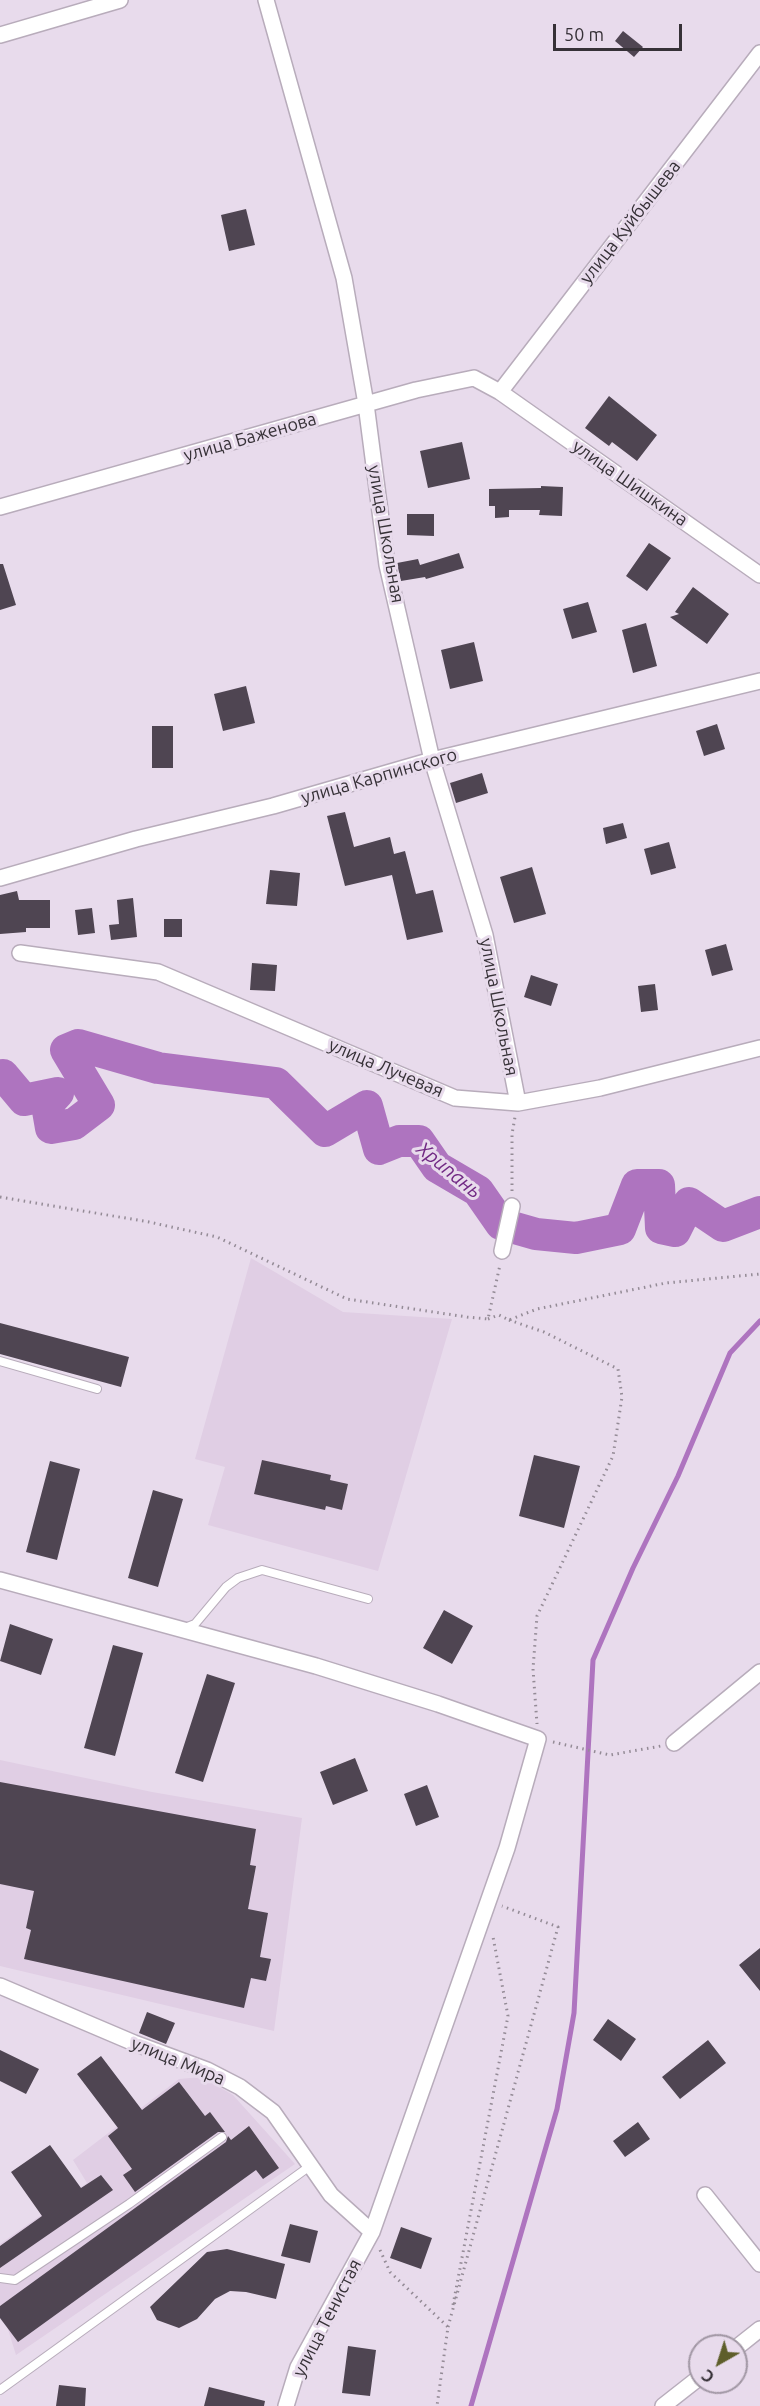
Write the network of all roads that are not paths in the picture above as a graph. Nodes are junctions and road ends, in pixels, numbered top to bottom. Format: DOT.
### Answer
graph roads {
  1 [pos="120,0"];
  2 [pos="266,0"];
  3 [pos="0,35"];
  4 [pos="760,53"];
  5 [pos="500,392"];
  6 [pos="366,404"];
  7 [pos="0,507"];
  8 [pos="760,575"];
  9 [pos="760,681"];
  10 [pos="432,760"];
  11 [pos="0,878"];
  12 [pos="20,953"];
  13 [pos="760,1048"];
  14 [pos="518,1103"];
  15 [pos="512,1206"];
  16 [pos="502,1251"];
  17 [pos="0,1361"];
  18 [pos="97,1389"];
  19 [pos="0,1580"];
  20 [pos="368,1599"];
  21 [pos="178,1630"];
  22 [pos="760,1672"];
  23 [pos="674,1743"];
  24 [pos="0,1986"];
  25 [pos="222,2137"];
  26 [pos="310,2166"];
  27 [pos="705,2195"];
  28 [pos="372,2232"];
  29 [pos="760,2264"];
  30 [pos="0,2278"];
  31 [pos="760,2329"];
  32 [pos="748,2338"];
  33 [pos="688,2386"];
  34 [pos="0,2390"];
  35 [pos="286,2406"];
  36 [pos="663,2406"];
  1 -- 3 [label="street"];
  2 -- 6 [label="street, улица Школьная"];
  4 -- 5 [label="street, улица Куйбышева"];
  5 -- 6 [label="street, улица Баженова"];
  5 -- 8 [label="street, улица Шишкина"];
  6 -- 7 [label="street, улица Баженова"];
  6 -- 10 [label="street, улица Школьная"];
  9 -- 10 [label="street, улица Карпинского"];
  10 -- 11 [label="street, улица Карпинского"];
  10 -- 14 [label="street, улица Школьная"];
  12 -- 14 [label="street, улица Лучевая"];
  13 -- 14 [label="street, улица Лучевая"];
  15 -- 16 [label="street"];
  17 -- 18 [label="lane"];
  19 -- 21 [label="street"];
  20 -- 21 [label="lane"];
  21 -- 28 [label="street, улица Тенистая"];
  22 -- 23 [label="street"];
  24 -- 26 [label="street, улица Мира"];
  25 -- 30 [label="lane"];
  26 -- 28 [label="street, улица Мира"];
  26 -- 34 [label="lane"];
  27 -- 29 [label="street"];
  28 -- 35 [label="street, улица Тенистая"];
  31 -- 32 [label="street"];
  33 -- 36 [label="street"];
}
